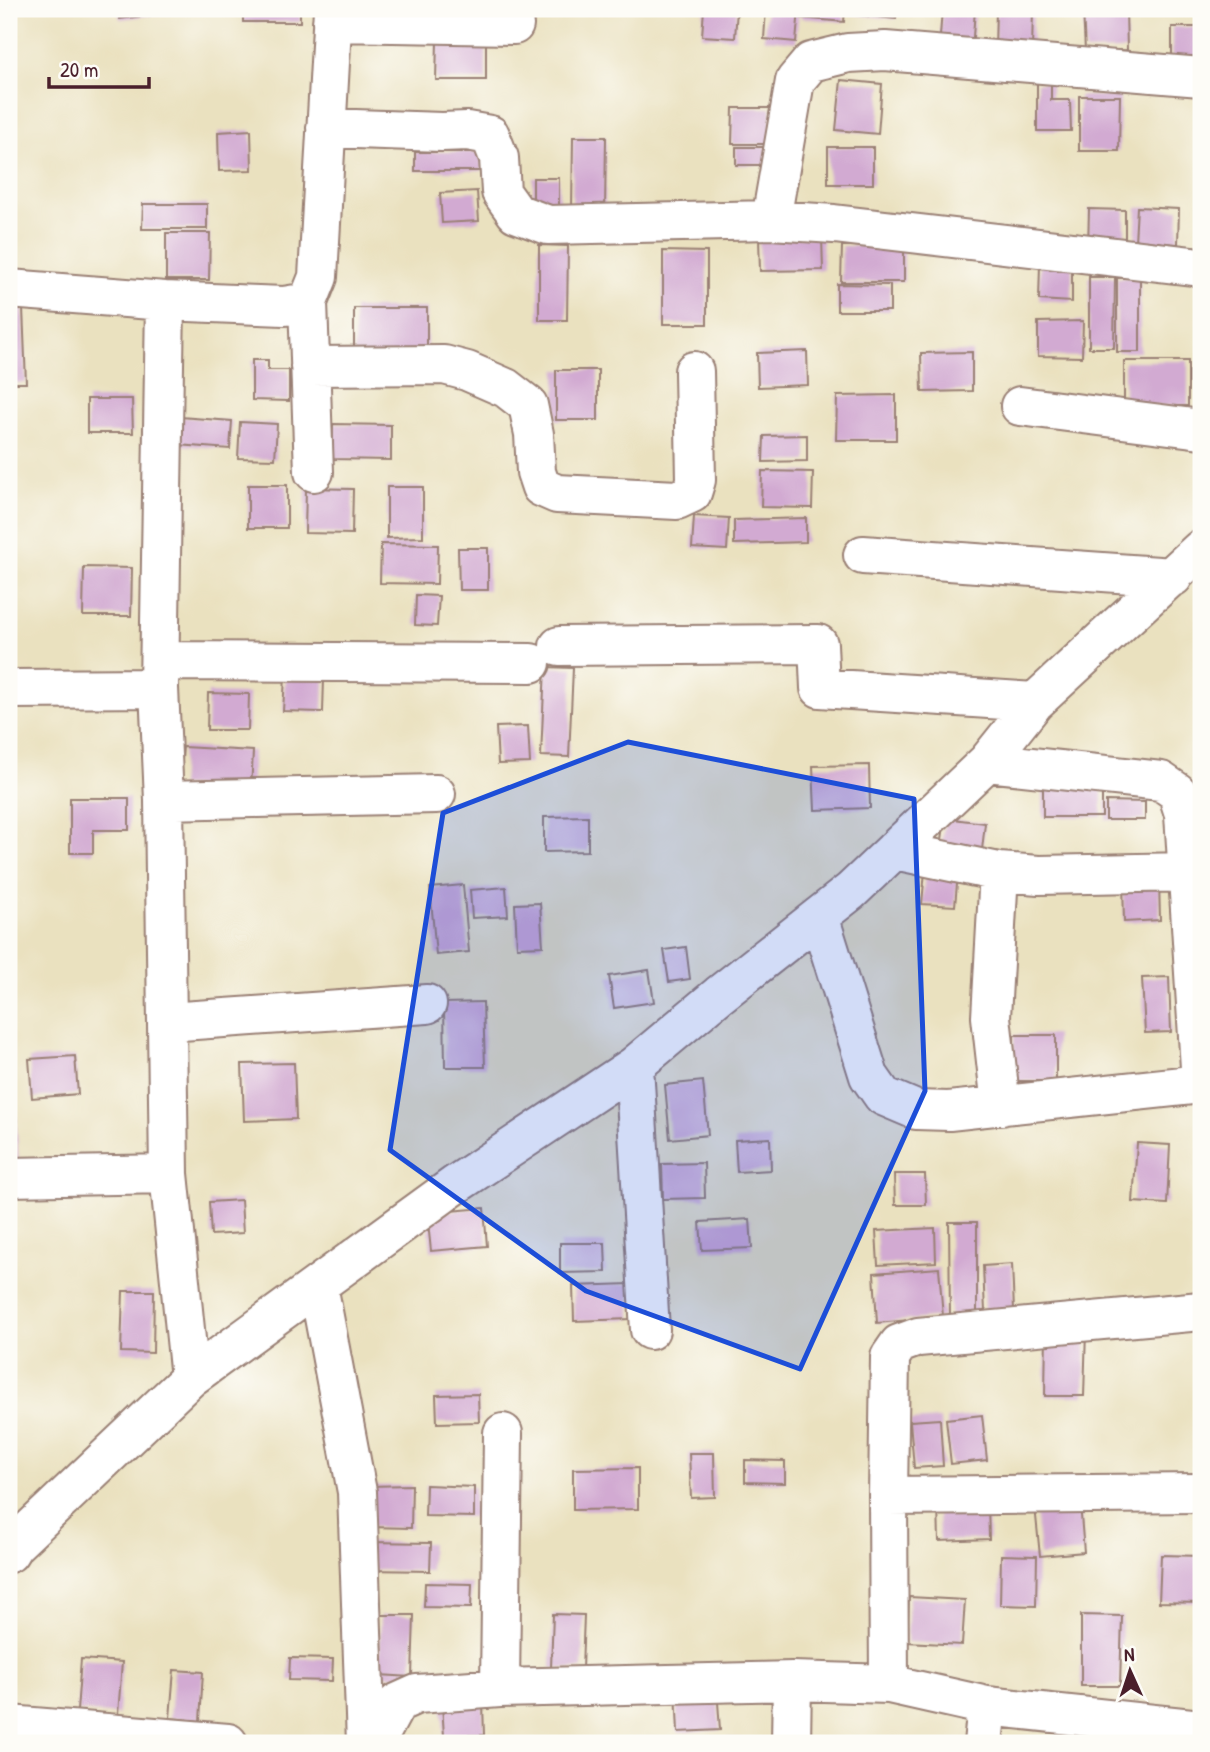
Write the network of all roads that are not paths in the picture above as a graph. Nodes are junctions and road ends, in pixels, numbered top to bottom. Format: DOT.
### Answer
graph roads {
  1 [pos="332,15"];
  2 [pos="514,25"];
  3 [pos="1201,77"];
  4 [pos="326,128"];
  5 [pos="771,220"];
  6 [pos="1201,267"];
  7 [pos="9,289"];
  8 [pos="165,301"];
  9 [pos="308,302"];
  10 [pos="310,366"];
  11 [pos="694,371"];
  12 [pos="1020,406"];
  13 [pos="1201,429"];
  14 [pos="314,472"];
  15 [pos="1201,549"];
  16 [pos="863,555"];
  17 [pos="1173,577"];
  18 [pos="160,675"];
  19 [pos="9,689"];
  20 [pos="1035,702"];
  21 [pos="987,762"];
  22 [pos="436,794"];
  23 [pos="164,800"];
  24 [pos="894,850"];
  25 [pos="999,872"];
  26 [pos="1188,872"];
  27 [pos="819,916"];
  28 [pos="427,1004"];
  29 [pos="167,1022"];
  30 [pos="634,1066"];
  31 [pos="1001,1106"];
  32 [pos="169,1174"];
  33 [pos="9,1177"];
  34 [pos="318,1285"];
  35 [pos="1201,1311"];
  36 [pos="650,1330"];
  37 [pos="190,1378"];
  38 [pos="503,1433"];
  39 [pos="1201,1493"];
  40 [pos="888,1496"];
  41 [pos="9,1553"];
  42 [pos="792,1681"];
  43 [pos="889,1684"];
  44 [pos="500,1688"];
  45 [pos="987,1706"];
  46 [pos="9,1725"];
  47 [pos="1201,1729"];
  48 [pos="229,1743"];
  49 [pos="368,1743"];
  50 [pos="791,1743"];
  51 [pos="983,1743"];
  1 -- 2 [label="street"];
  1 -- 4 [label="street"];
  3 -- 5 [label="street"];
  4 -- 5 [label="street"];
  4 -- 9 [label="street"];
  5 -- 6 [label="street"];
  7 -- 8 [label="street"];
  8 -- 9 [label="street"];
  8 -- 18 [label="street"];
  9 -- 10 [label="street"];
  10 -- 11 [label="street"];
  10 -- 14 [label="street"];
  12 -- 13 [label="street"];
  15 -- 17 [label="street"];
  16 -- 17 [label="street"];
  17 -- 20 [label="street"];
  18 -- 19 [label="street"];
  18 -- 20 [label="street"];
  18 -- 23 [label="street"];
  20 -- 21 [label="street"];
  21 -- 24 [label="street"];
  21 -- 26 [label="street"];
  22 -- 23 [label="street"];
  23 -- 29 [label="street"];
  24 -- 25 [label="street"];
  24 -- 27 [label="street"];
  25 -- 26 [label="street"];
  25 -- 31 [label="street"];
  26 -- 31 [label="street"];
  27 -- 30 [label="street"];
  27 -- 31 [label="street"];
  28 -- 29 [label="street"];
  29 -- 32 [label="street"];
  30 -- 34 [label="street"];
  30 -- 36 [label="street"];
  32 -- 33 [label="street"];
  32 -- 37 [label="street"];
  34 -- 37 [label="street"];
  34 -- 49 [label="street"];
  35 -- 40 [label="street"];
  37 -- 41 [label="street"];
  38 -- 44 [label="street"];
  39 -- 40 [label="street"];
  40 -- 43 [label="street"];
  42 -- 43 [label="street"];
  42 -- 44 [label="street"];
  42 -- 50 [label="street"];
  43 -- 45 [label="street"];
  44 -- 49 [label="street"];
  45 -- 47 [label="street"];
  45 -- 51 [label="street"];
  46 -- 48 [label="street"];
}
